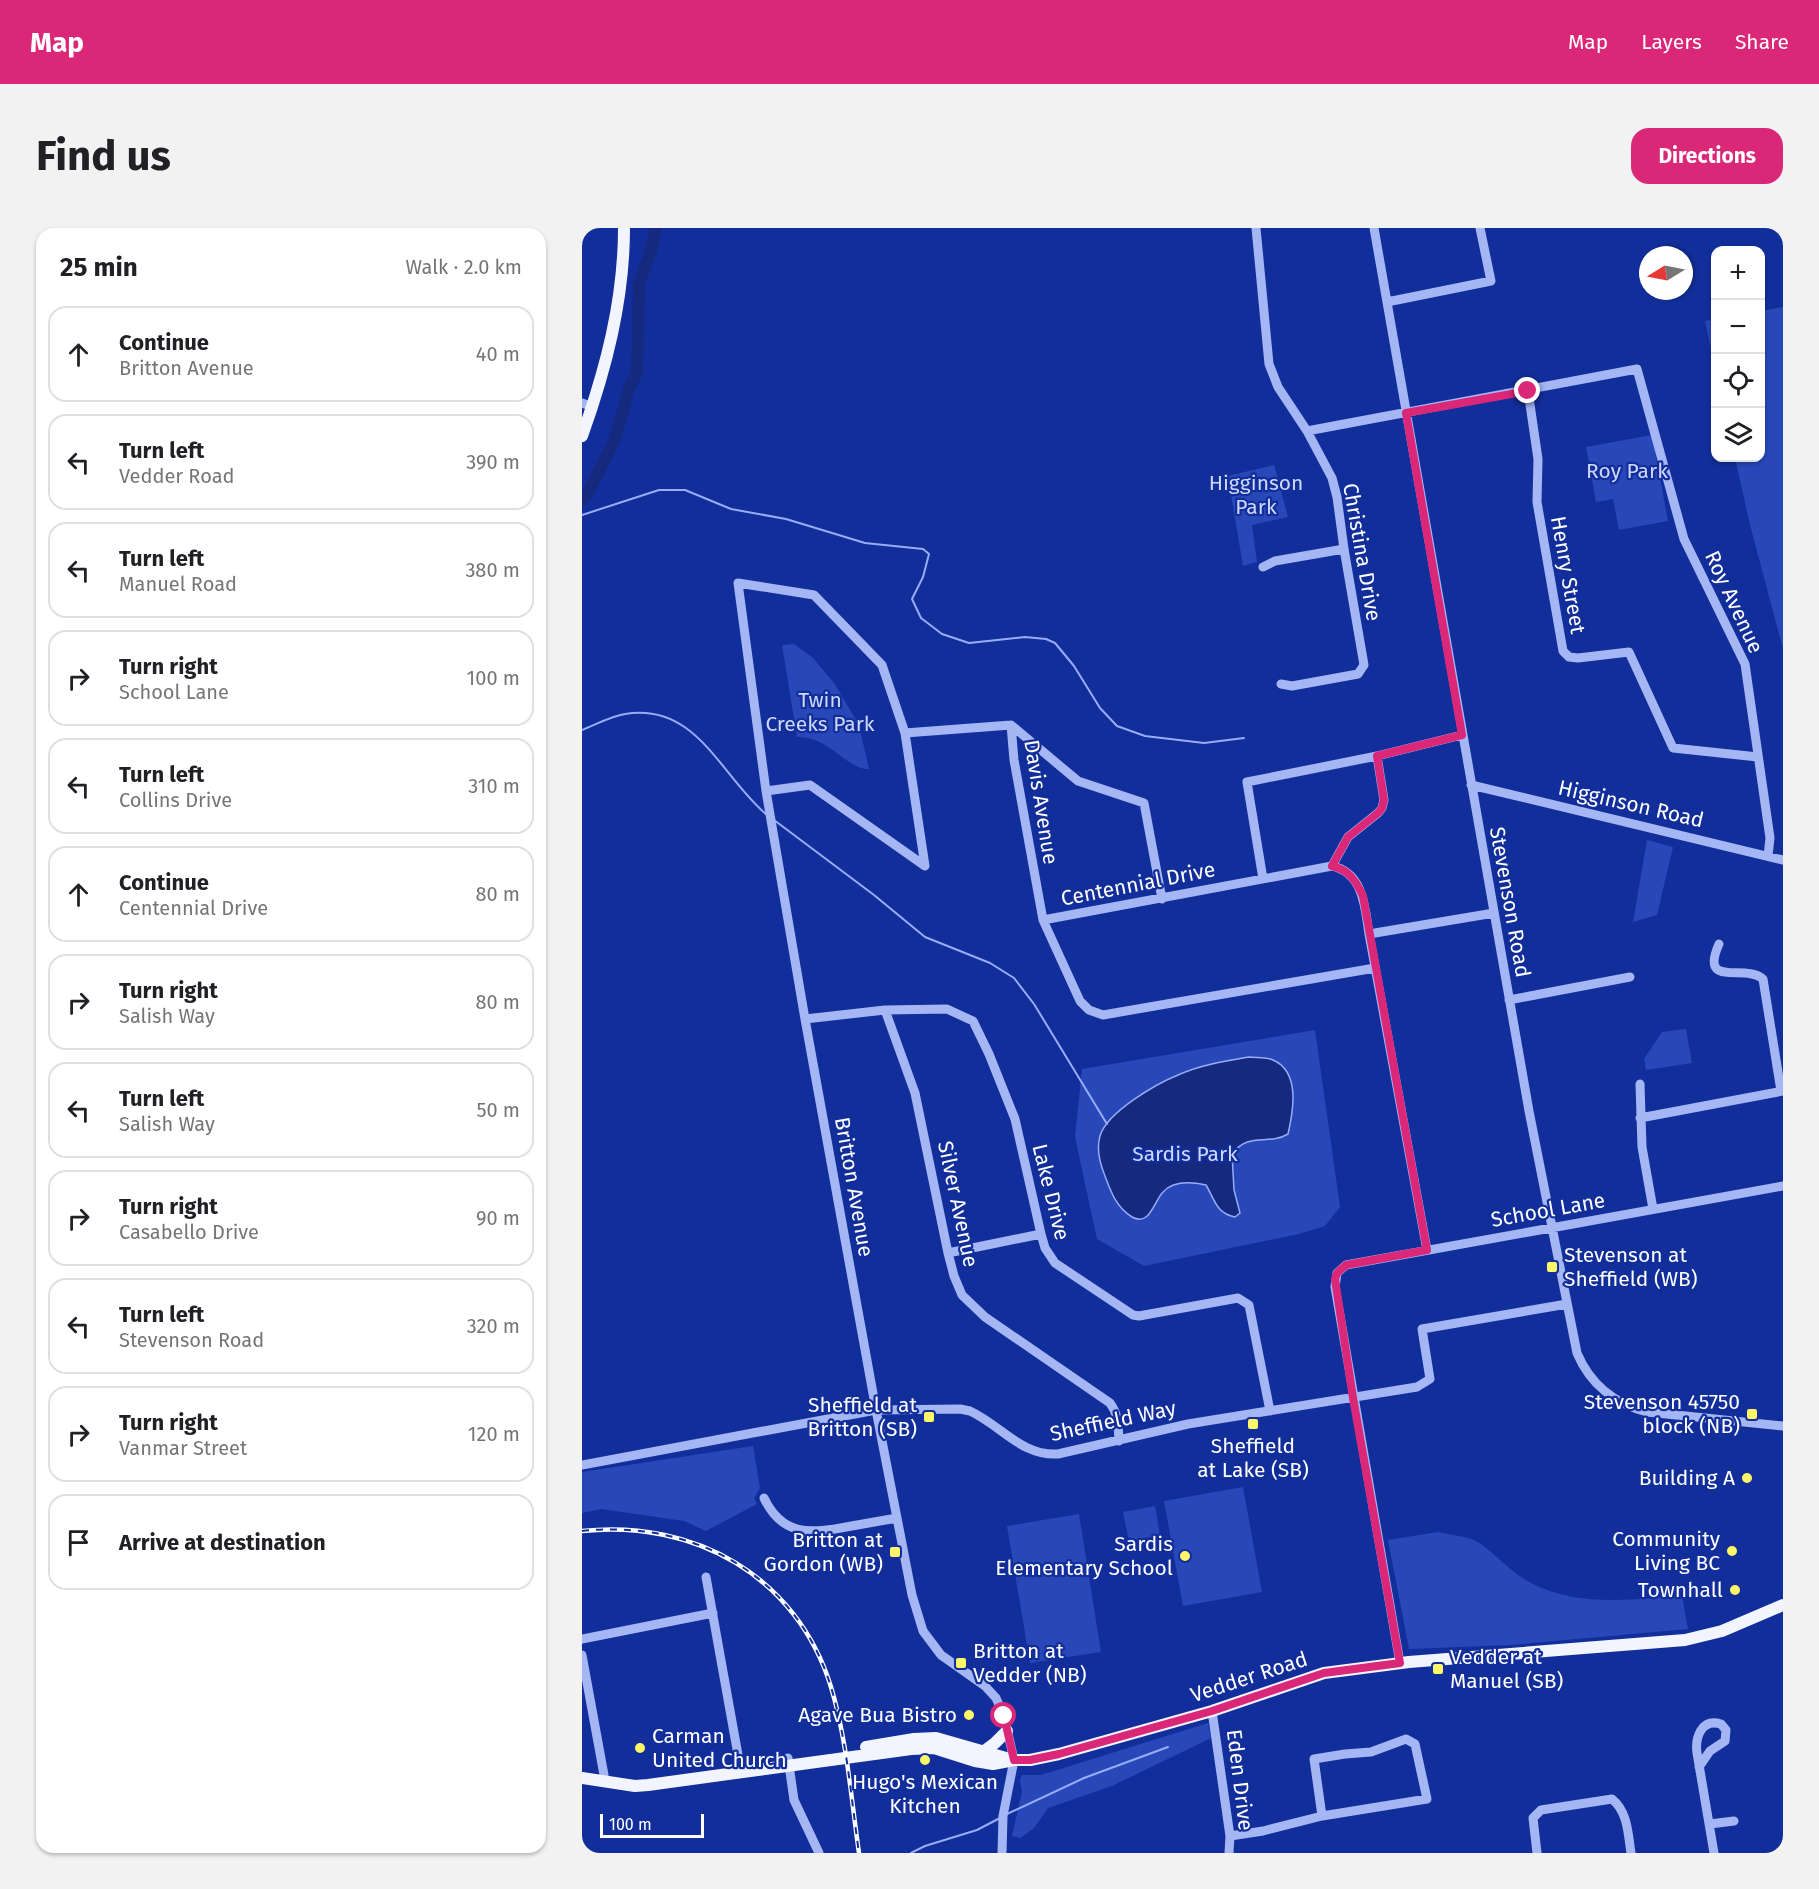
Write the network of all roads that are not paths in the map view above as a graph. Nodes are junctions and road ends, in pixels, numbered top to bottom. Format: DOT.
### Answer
graph roads {
  1 [pos="624,228"];
  2 [pos="1256,228"];
  3 [pos="1374,228"];
  4 [pos="1480,228"];
  5 [pos="1387,302"];
  6 [pos="1528,391"];
  7 [pos="587,405"];
  8 [pos="1406,413"];
  9 [pos="1307,431"];
  10 [pos="582,436"];
  11 [pos="1344,549"];
  12 [pos="1263,567"];
  13 [pos="1281,684"];
  14 [pos="1011,725"];
  15 [pos="905,733"];
  16 [pos="1462,735"];
  17 [pos="1377,756"];
  18 [pos="1758,757"];
  19 [pos="1471,785"];
  20 [pos="766,791"];
  21 [pos="1768,856"];
  22 [pos="1783,860"];
  23 [pos="1332,866"];
  24 [pos="1263,879"];
  25 [pos="1162,899"];
  26 [pos="1494,913"];
  27 [pos="1042,920"];
  28 [pos="1370,934"];
  29 [pos="1719,944"];
  30 [pos="1375,968"];
  31 [pos="1630,977"];
  32 [pos="1509,1000"];
  33 [pos="885,1010"];
  34 [pos="805,1019"];
  35 [pos="1640,1084"];
  36 [pos="1782,1091"];
  37 [pos="1640,1118"];
  38 [pos="1783,1186"];
  39 [pos="1653,1209"];
  40 [pos="1553,1227"];
  41 [pos="1041,1234"];
  42 [pos="1427,1250"];
  43 [pos="948,1253"];
  44 [pos="1567,1304"];
  45 [pos="1353,1398"];
  46 [pos="876,1410"];
  47 [pos="1270,1411"];
  48 [pos="1783,1426"];
  49 [pos="1119,1441"];
  50 [pos="582,1465"];
  51 [pos="764,1498"];
  52 [pos="897,1518"];
  53 [pos="706,1577"];
  54 [pos="1783,1605"];
  55 [pos="713,1613"];
  56 [pos="582,1639"];
  57 [pos="582,1655"];
  58 [pos="1400,1663"];
  59 [pos="1212,1711"];
  60 [pos="1007,1731"];
  61 [pos="983,1752"];
  62 [pos="1014,1760"];
  63 [pos="788,1761"];
  64 [pos="740,1766"];
  65 [pos="1700,1767"];
  66 [pos="582,1770"];
  67 [pos="582,1778"];
  68 [pos="603,1778"];
  69 [pos="1322,1816"];
  70 [pos="1734,1821"];
  71 [pos="1710,1824"];
  72 [pos="1230,1836"];
  73 [pos="819,1853"];
  74 [pos="1002,1853"];
  75 [pos="1229,1853"];
  76 [pos="1537,1853"];
  77 [pos="1631,1853"];
  78 [pos="1714,1853"];
  1 -- 7 [label="main road"];
  2 -- 9 [label="street, Christina Drive"];
  3 -- 5 [label="street, Stevenson Road"];
  4 -- 5 [label="street"];
  5 -- 8 [label="street, Stevenson Road"];
  6 -- 8 [label="street"];
  6 -- 18 [label="street, Roy Avenue"];
  6 -- 18 [label="street, Henry Street"];
  7 -- 10 [label="main road"];
  8 -- 9 [label="street"];
  8 -- 16 [label="street, Stevenson Road"];
  9 -- 11 [label="street, Christina Drive"];
  11 -- 12 [label="street"];
  11 -- 13 [label="street, Christina Drive"];
  14 -- 15 [label="street"];
  14 -- 25 [label="street"];
  14 -- 27 [label="street, Davis Avenue"];
  15 -- 20 [label="street"];
  15 -- 20 [label="street, Britton Avenue"];
  16 -- 17 [label="street"];
  16 -- 19 [label="street, Stevenson Road"];
  17 -- 23 [label="street"];
  17 -- 24 [label="street"];
  18 -- 21 [label="street, Roy Avenue"];
  19 -- 21 [label="street, Higginson Road"];
  19 -- 26 [label="street, Stevenson Road"];
  20 -- 34 [label="street, Britton Avenue"];
  21 -- 22 [label="street, Higginson Road"];
  23 -- 24 [label="street, Centennial Drive"];
  23 -- 28 [label="street"];
  24 -- 25 [label="street, Centennial Drive"];
  25 -- 27 [label="street, Centennial Drive"];
  26 -- 28 [label="street"];
  26 -- 32 [label="street, Stevenson Road"];
  27 -- 30 [label="street, Centennial Drive"];
  28 -- 30 [label="street"];
  29 -- 36 [label="street"];
  30 -- 42 [label="street"];
  31 -- 32 [label="street"];
  32 -- 40 [label="street, Stevenson Road"];
  33 -- 34 [label="street, Lake Drive"];
  33 -- 41 [label="street, Lake Drive"];
  33 -- 43 [label="street, Silver Avenue"];
  34 -- 46 [label="street, Britton Avenue"];
  35 -- 37 [label="street"];
  36 -- 37 [label="street"];
  37 -- 39 [label="street"];
  38 -- 39 [label="street, School Lane"];
  39 -- 40 [label="street, School Lane"];
  40 -- 42 [label="street, School Lane"];
  40 -- 44 [label="street, Stevenson Road"];
  41 -- 43 [label="street"];
  41 -- 47 [label="street, Lake Drive"];
  42 -- 45 [label="street, School Lane"];
  43 -- 49 [label="street, Silver Avenue"];
  44 -- 45 [label="street, Sheffield Way"];
  44 -- 48 [label="street, Stevenson Road"];
  45 -- 47 [label="street, Sheffield Way"];
  45 -- 58 [label="street"];
  46 -- 49 [label="street, Sheffield Way"];
  46 -- 50 [label="street, Sheffield Way"];
  46 -- 52 [label="street, Britton Avenue"];
  47 -- 49 [label="street, Sheffield Way"];
  51 -- 52 [label="street"];
  52 -- 60 [label="street, Britton Avenue"];
  53 -- 55 [label="street"];
  54 -- 58 [label="main road, Vedder Road"];
  55 -- 56 [label="street"];
  55 -- 64 [label="street"];
  57 -- 68 [label="street"];
  58 -- 59 [label="main road, Vedder Road"];
  59 -- 62 [label="main road, Vedder Road"];
  59 -- 72 [label="street, Eden Drive"];
  60 -- 61 [label="main road"];
  60 -- 62 [label="street, Britton Avenue"];
  61 -- 62 [label="main road, Vedder Road"];
  61 -- 63 [label="main road, Vedder Road"];
  62 -- 63 [label="main road, Vedder Road"];
  62 -- 74 [label="street"];
  63 -- 64 [label="main road, Vedder Road"];
  63 -- 68 [label="main road, Vedder Road"];
  63 -- 73 [label="street"];
  64 -- 68 [label="main road, Vedder Road"];
  65 -- 65 [label="street"];
  65 -- 71 [label="street"];
  66 -- 68 [label="main road, Vedder Road"];
  67 -- 68 [label="main road, Vedder Road"];
  69 -- 69 [label="street"];
  69 -- 72 [label="street"];
  70 -- 71 [label="street"];
  71 -- 78 [label="street"];
  72 -- 75 [label="street, Eden Drive"];
  76 -- 77 [label="street"];
}
